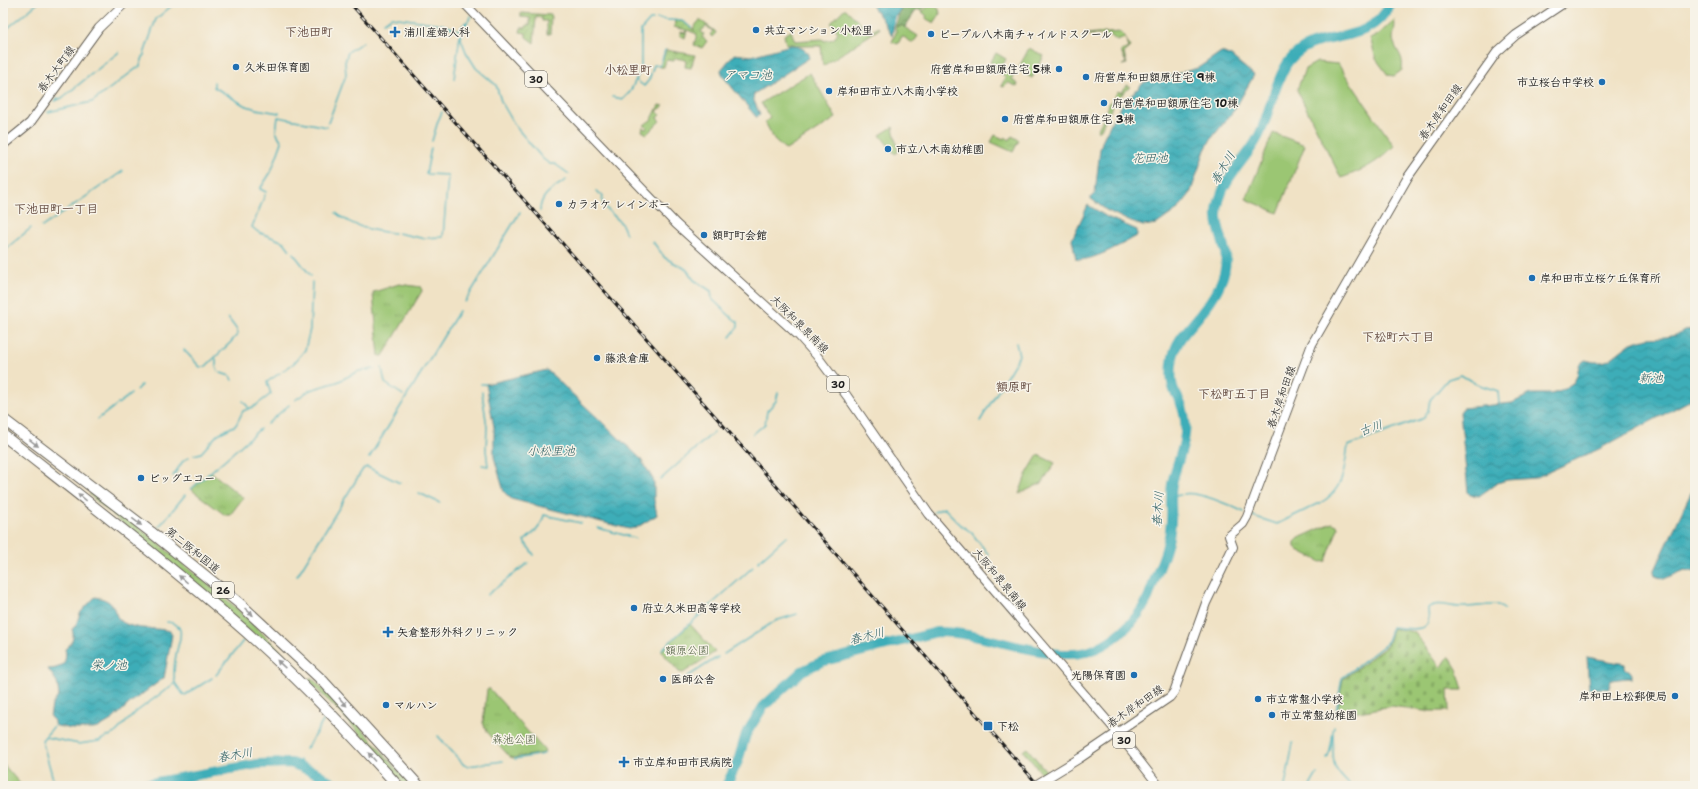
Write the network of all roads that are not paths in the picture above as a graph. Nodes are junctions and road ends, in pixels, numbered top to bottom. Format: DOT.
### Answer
graph roads {
  1 [pos="125,3"];
  2 [pos="464,3"];
  3 [pos="1564,3"];
  4 [pos="3,145"];
  5 [pos="3,419"];
  6 [pos="3,435"];
  7 [pos="1117,732"];
  8 [pos="398,786"];
  9 [pos="419,786"];
  10 [pos="1034,786"];
  11 [pos="1159,786"];
  1 -- 4 [label="main road, 春木大町線"];
  2 -- 7 [label="main road, 大阪和泉泉南線 / 30"];
  3 -- 7 [label="main road, 春木岸和田線"];
  5 -- 9 [label="highway, 第二阪和国道 / 26, one-way"];
  8 -- 6 [label="highway, 26, one-way"];
  7 -- 10 [label="main road, 春木岸和田線"];
  7 -- 11 [label="main road, 大阪和泉泉南線 / 30"];
}
